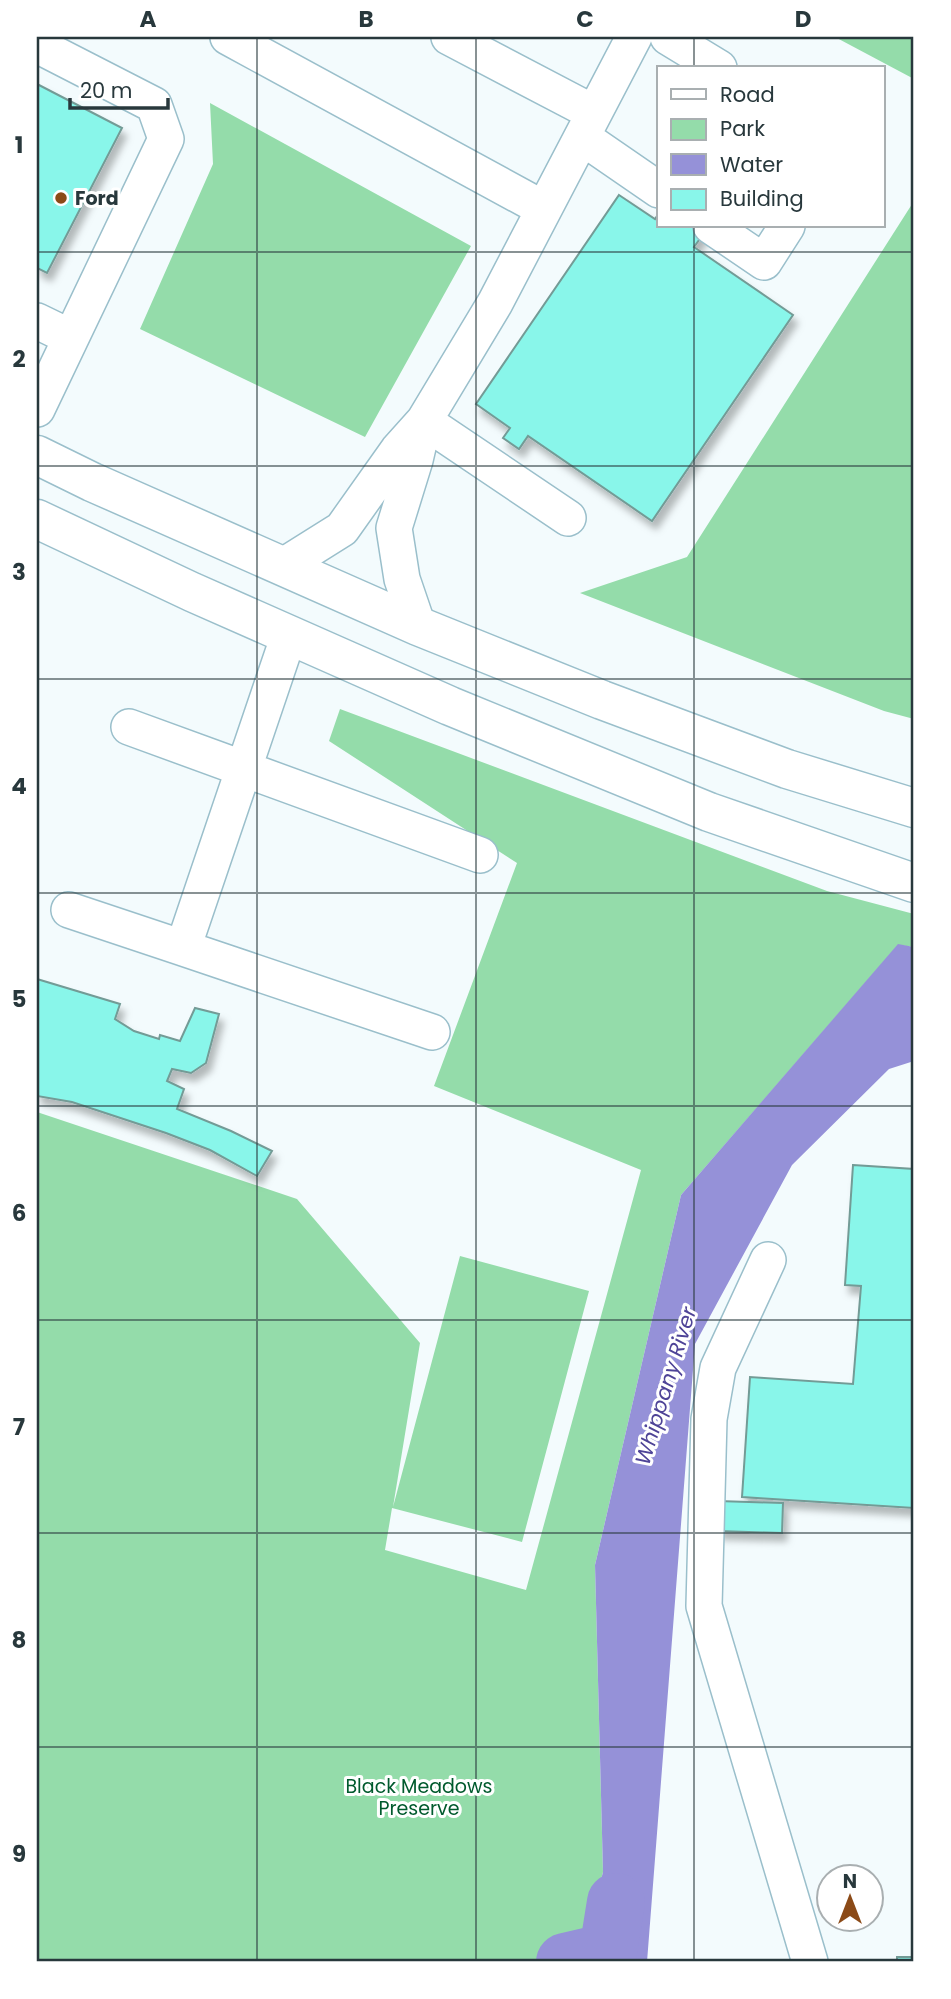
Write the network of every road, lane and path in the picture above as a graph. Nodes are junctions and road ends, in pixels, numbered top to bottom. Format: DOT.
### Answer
graph roads {
  1 [pos="228,37"];
  2 [pos="449,37"];
  3 [pos="634,37"];
  4 [pos="668,37"];
  5 [pos="37,45"];
  6 [pos="716,66"];
  7 [pos="588,125"];
  8 [pos="657,188"];
  9 [pos="544,209"];
  10 [pos="714,228"];
  11 [pos="786,228"];
  12 [pos="37,321"];
  13 [pos="70,337"];
  14 [pos="37,409"];
  15 [pos="424,421"];
  16 [pos="37,455"];
  17 [pos="568,517"];
  18 [pos="37,519"];
  19 [pos="283,566"];
  20 [pos="418,626"];
  21 [pos="289,635"];
  22 [pos="129,727"];
  23 [pos="243,769"];
  24 [pos="914,808"];
  25 [pos="480,855"];
  26 [pos="914,883"];
  27 [pos="69,910"];
  28 [pos="183,948"];
  29 [pos="432,1032"];
  30 [pos="768,1260"];
  31 [pos="810,1962"];
  1 -- 9 [label="lane"];
  2 -- 7 [label="lane"];
  3 -- 7 [label="lane"];
  4 -- 6 [label="lane"];
  5 -- 13 [label="lane"];
  7 -- 8 [label="lane"];
  7 -- 9 [label="lane"];
  9 -- 15 [label="lane"];
  10 -- 11 [label="lane"];
  12 -- 13 [label="lane"];
  13 -- 14 [label="lane"];
  15 -- 17 [label="lane"];
  15 -- 19 [label="lane"];
  15 -- 20 [label="lane"];
  16 -- 19 [label="main road"];
  18 -- 21 [label="main road"];
  19 -- 20 [label="main road"];
  20 -- 24 [label="main road"];
  21 -- 23 [label="lane"];
  21 -- 26 [label="main road"];
  22 -- 23 [label="lane"];
  23 -- 25 [label="lane"];
  23 -- 28 [label="lane"];
  27 -- 28 [label="lane"];
  28 -- 29 [label="lane"];
  30 -- 31 [label="lane"];
}
